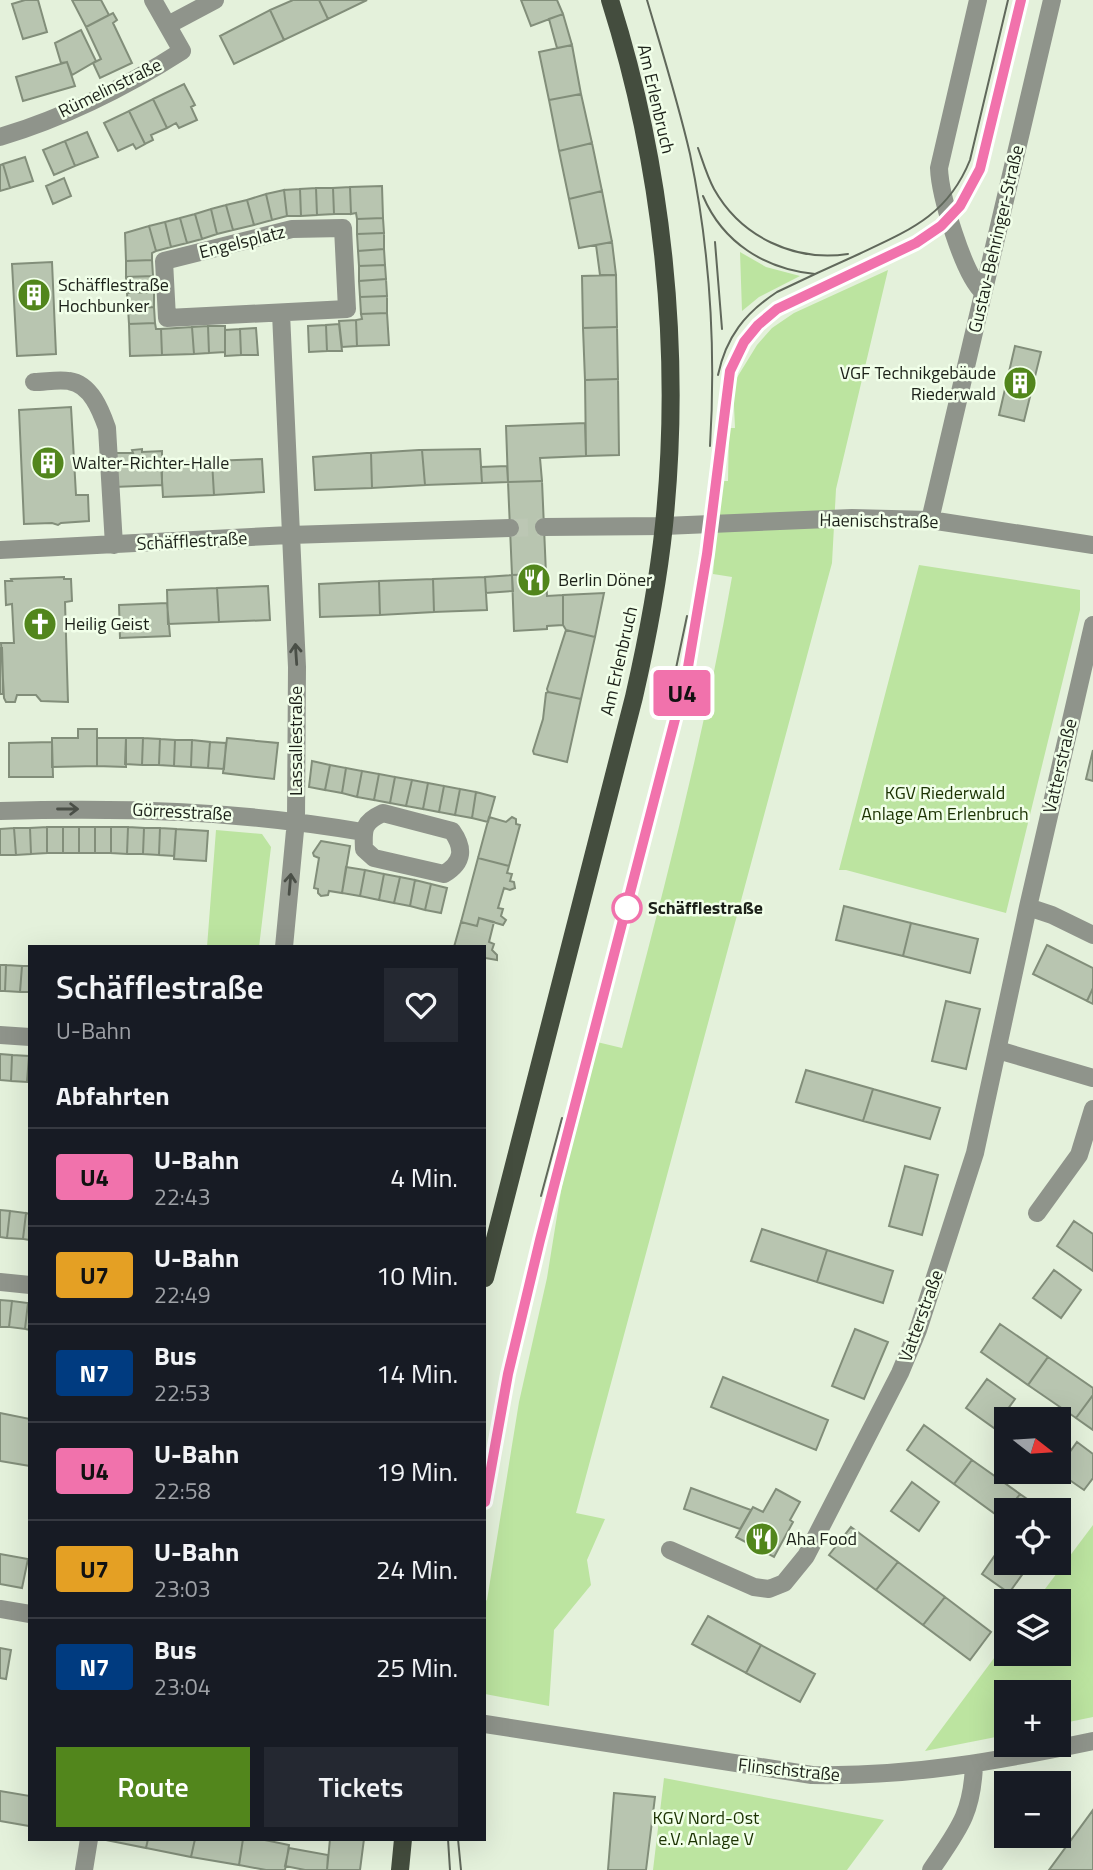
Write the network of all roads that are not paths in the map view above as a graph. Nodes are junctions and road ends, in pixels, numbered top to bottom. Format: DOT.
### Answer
graph roads {
  1 [pos="153,0"];
  2 [pos="215,0"];
  3 [pos="610,0"];
  4 [pos="978,0"];
  5 [pos="1052,0"];
  6 [pos="168,26"];
  7 [pos="0,137"];
  8 [pos="983,292"];
  9 [pos="281,313"];
  10 [pos="34,382"];
  11 [pos="930,520"];
  12 [pos="664,526"];
  13 [pos="544,527"];
  14 [pos="510,528"];
  15 [pos="289,535"];
  16 [pos="114,545"];
  17 [pos="1093,545"];
  18 [pos="0,550"];
  19 [pos="1093,625"];
  20 [pos="0,811"];
  21 [pos="296,820"];
  22 [pos="363,832"];
  23 [pos="1028,907"];
  24 [pos="1093,935"];
  25 [pos="284,945"];
  26 [pos="0,1035"];
  27 [pos="28,1037"];
  28 [pos="998,1050"];
  29 [pos="1093,1078"];
  30 [pos="1093,1108"];
  31 [pos="1037,1213"];
  32 [pos="486,1274"];
  33 [pos="0,1282"];
  34 [pos="28,1285"];
  35 [pos="670,1550"];
  36 [pos="0,1609"];
  37 [pos="28,1614"];
  38 [pos="486,1724"];
  39 [pos="1093,1741"];
  40 [pos="974,1765"];
  41 [pos="89,1841"];
  42 [pos="403,1841"];
  43 [pos="84,1870"];
  44 [pos="400,1870"];
  45 [pos="932,1870"];
  1 -- 6 [label="street"];
  2 -- 6 [label="street"];
  3 -- 12 [label="main road, Am Erlenbruch"];
  4 -- 8 [label="street"];
  5 -- 8 [label="street, Gustav-Behringer-Straße"];
  6 -- 7 [label="street, Rümelinstraße"];
  8 -- 11 [label="street, Gustav-Behringer-Straße"];
  9 -- 9 [label="street, Engelsplatz"];
  9 -- 15 [label="street"];
  10 -- 16 [label="street"];
  11 -- 12 [label="street, Haenischstraße"];
  11 -- 17 [label="street, Haenischstraße"];
  12 -- 13 [label="street"];
  12 -- 32 [label="main road, Am Erlenbruch"];
  14 -- 15 [label="street, Schäfflestraße"];
  15 -- 16 [label="street, Schäfflestraße"];
  21 -- 15 [label="street, Lassallestraße, one-way"];
  16 -- 18 [label="street, Schäfflestraße"];
  19 -- 23 [label="street, Vatterstraße"];
  20 -- 21 [label="street, Görresstraße, one-way"];
  21 -- 22 [label="street, Görresstraße"];
  25 -- 21 [label="street, Lassallestraße, one-way"];
  22 -- 22 [label="street"];
  23 -- 24 [label="street"];
  23 -- 28 [label="street, Vatterstraße"];
  26 -- 27 [label="street"];
  28 -- 29 [label="street"];
  28 -- 35 [label="street, Vatterstraße"];
  30 -- 31 [label="street"];
  33 -- 34 [label="street"];
  36 -- 37 [label="street"];
  38 -- 40 [label="street, Flinschstraße"];
  39 -- 40 [label="street, Flinschstraße"];
  40 -- 45 [label="street"];
  41 -- 43 [label="street"];
  42 -- 44 [label="main road"];
}
